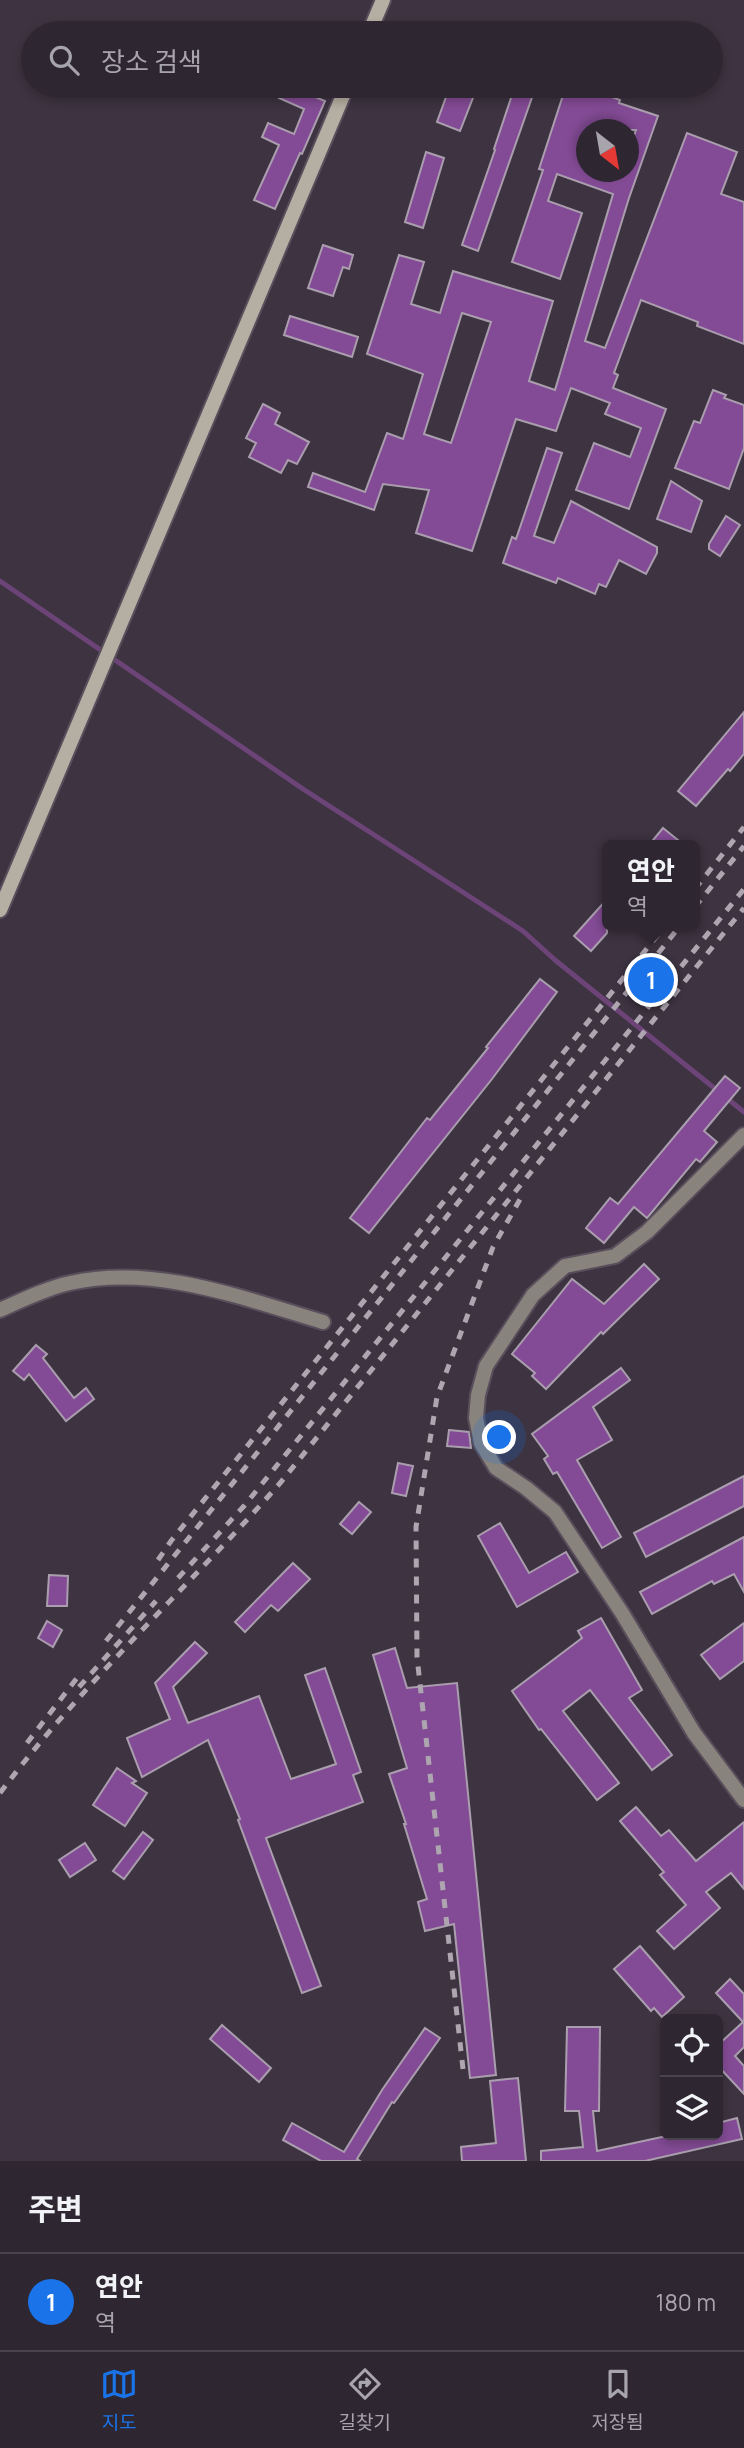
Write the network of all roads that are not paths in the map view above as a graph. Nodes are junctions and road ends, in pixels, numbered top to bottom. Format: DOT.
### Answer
graph roads {
  1 [pos="383,0"];
  2 [pos="374,21"];
  3 [pos="342,98"];
  4 [pos="0,910"];
  5 [pos="744,1135"];
  6 [pos="0,1310"];
  7 [pos="323,1322"];
  8 [pos="744,1800"];
  1 -- 2 [label="street"];
  3 -- 4 [label="street"];
  5 -- 8 [label="street"];
  6 -- 7 [label="street"];
}
